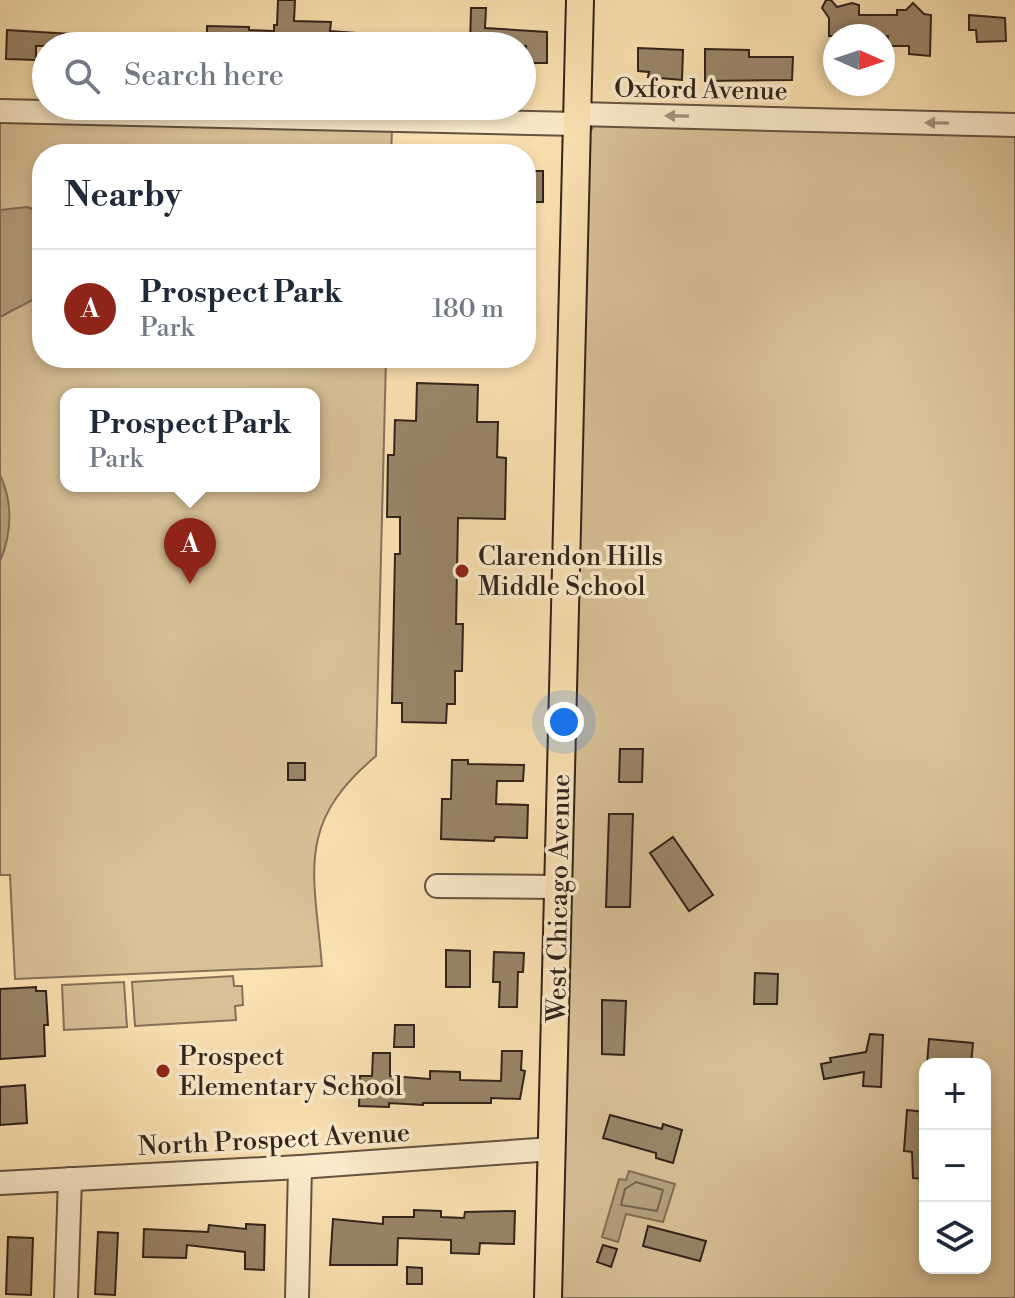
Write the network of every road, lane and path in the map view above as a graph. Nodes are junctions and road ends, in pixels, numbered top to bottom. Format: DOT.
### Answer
graph roads {
  1 [pos="580,0"];
  2 [pos="0,111"];
  3 [pos="32,111"];
  4 [pos="536,118"];
  5 [pos="577,119"];
  6 [pos="1015,125"];
  7 [pos="437,886"];
  8 [pos="558,887"];
  9 [pos="552,1149"];
  10 [pos="300,1167"];
  11 [pos="70,1179"];
  12 [pos="0,1183"];
  13 [pos="66,1298"];
  14 [pos="297,1298"];
  15 [pos="548,1298"];
  1 -- 5 [label="main road, West Chicago Avenue"];
  2 -- 3 [label="street, Oxford Avenue"];
  4 -- 5 [label="street, Oxford Avenue"];
  6 -- 5 [label="street, Oxford Avenue, one-way"];
  5 -- 8 [label="main road, West Chicago Avenue"];
  7 -- 8 [label="street"];
  8 -- 9 [label="main road, West Chicago Avenue"];
  9 -- 10 [label="street, North Prospect Avenue"];
  9 -- 15 [label="main road, West Chicago Avenue"];
  10 -- 11 [label="street, North Prospect Avenue"];
  10 -- 14 [label="street"];
  11 -- 12 [label="street, North Prospect Avenue"];
  11 -- 13 [label="street"];
}
